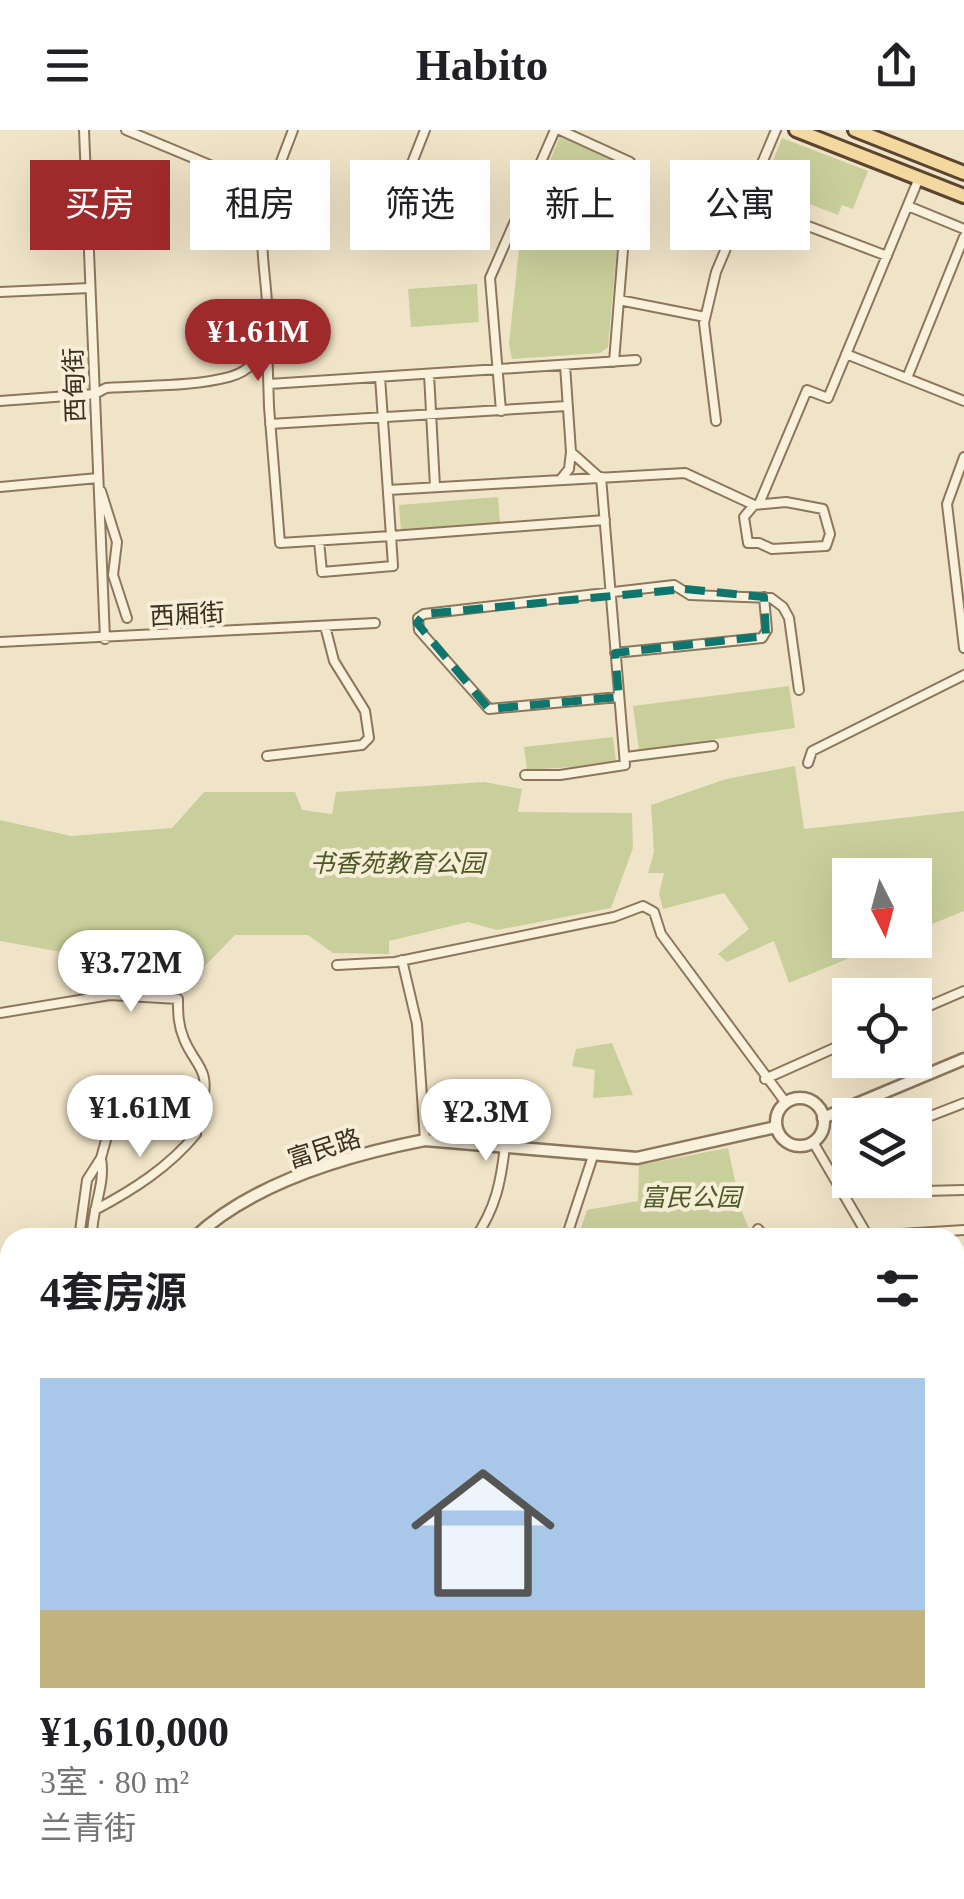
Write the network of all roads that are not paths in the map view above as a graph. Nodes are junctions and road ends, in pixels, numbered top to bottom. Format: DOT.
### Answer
graph roads {
  1 [pos="84,130"];
  2 [pos="126,130"];
  3 [pos="293,130"];
  4 [pos="425,130"];
  5 [pos="558,130"];
  6 [pos="776,130"];
  7 [pos="796,130"];
  8 [pos="855,130"];
  9 [pos="198,160"];
  10 [pos="282,160"];
  11 [pos="413,160"];
  12 [pos="763,160"];
  13 [pos="964,173"];
  14 [pos="919,178"];
  15 [pos="964,196"];
  16 [pos="908,206"];
  17 [pos="810,227"];
  18 [pos="964,229"];
  19 [pos="964,237"];
  20 [pos="263,250"];
  21 [pos="725,250"];
  22 [pos="887,256"];
  23 [pos="90,288"];
  24 [pos="0,292"];
  25 [pos="619,300"];
  26 [pos="705,317"];
  27 [pos="267,340"];
  28 [pos="846,354"];
  29 [pos="636,360"];
  30 [pos="614,362"];
  31 [pos="565,365"];
  32 [pos="497,369"];
  33 [pos="429,374"];
  34 [pos="380,377"];
  35 [pos="907,378"];
  36 [pos="269,384"];
  37 [pos="94,394"];
  38 [pos="964,400"];
  39 [pos="0,401"];
  40 [pos="567,406"];
  41 [pos="500,411"];
  42 [pos="432,416"];
  43 [pos="383,418"];
  44 [pos="716,421"];
  45 [pos="270,424"];
  46 [pos="571,452"];
  47 [pos="964,457"];
  48 [pos="600,476"];
  49 [pos="561,479"];
  50 [pos="98,480"];
  51 [pos="0,486"];
  52 [pos="436,487"];
  53 [pos="388,490"];
  54 [pos="756,504"];
  55 [pos="605,520"];
  56 [pos="391,536"];
  57 [pos="320,541"];
  58 [pos="610,590"];
  59 [pos="764,598"];
  60 [pos="127,618"];
  61 [pos="376,623"];
  62 [pos="325,626"];
  63 [pos="105,638"];
  64 [pos="0,642"];
  65 [pos="964,648"];
  66 [pos="615,653"];
  67 [pos="964,675"];
  68 [pos="799,690"];
  69 [pos="620,697"];
  70 [pos="712,746"];
  71 [pos="267,756"];
  72 [pos="626,758"];
  73 [pos="808,763"];
  74 [pos="525,775"];
  75 [pos="402,960"];
  76 [pos="337,965"];
  77 [pos="964,991"];
  78 [pos="932,1005"];
  79 [pos="0,1013"];
  80 [pos="832,1049"];
  81 [pos="964,1059"];
  82 [pos="765,1079"];
  83 [pos="151,1089"];
  84 [pos="880,1098"];
  85 [pos="964,1102"];
  86 [pos="786,1104"];
  87 [pos="185,1108"];
  88 [pos="114,1111"];
  89 [pos="932,1115"];
  90 [pos="832,1116"];
  91 [pos="824,1118"];
  92 [pos="776,1128"];
  93 [pos="425,1140"];
  94 [pos="812,1142"];
  95 [pos="505,1146"];
  96 [pos="593,1156"];
  97 [pos="101,1158"];
  98 [pos="964,1190"];
  99 [pos="932,1191"];
  100 [pos="95,1210"];
  101 [pos="79,1228"];
  102 [pos="93,1228"];
  103 [pos="206,1228"];
  104 [pos="482,1228"];
  105 [pos="569,1228"];
  106 [pos="864,1228"];
  1 -- 23 [label="street, 西甸街"];
  2 -- 9 [label="street"];
  3 -- 10 [label="street"];
  4 -- 11 [label="street"];
  5 -- 25 [label="street"];
  5 -- 32 [label="street"];
  6 -- 12 [label="street"];
  7 -- 14 [label="main road"];
  8 -- 13 [label="main road"];
  14 -- 15 [label="main road"];
  14 -- 16 [label="street"];
  16 -- 18 [label="street"];
  16 -- 22 [label="street"];
  17 -- 22 [label="street"];
  19 -- 35 [label="street"];
  20 -- 27 [label="street"];
  21 -- 26 [label="street"];
  22 -- 28 [label="street"];
  23 -- 24 [label="street"];
  23 -- 37 [label="street, 西甸街"];
  25 -- 26 [label="street"];
  25 -- 30 [label="street"];
  26 -- 44 [label="street"];
  27 -- 36 [label="street"];
  27 -- 37 [label="street"];
  28 -- 35 [label="street"];
  28 -- 54 [label="street"];
  29 -- 30 [label="street"];
  30 -- 31 [label="street"];
  31 -- 32 [label="street"];
  31 -- 40 [label="street"];
  32 -- 33 [label="street"];
  32 -- 41 [label="street"];
  33 -- 34 [label="street"];
  33 -- 42 [label="street"];
  34 -- 36 [label="street"];
  34 -- 43 [label="street"];
  35 -- 38 [label="street"];
  36 -- 45 [label="street"];
  37 -- 39 [label="street"];
  37 -- 50 [label="street, 西甸街"];
  40 -- 41 [label="street"];
  40 -- 46 [label="street"];
  41 -- 42 [label="street"];
  42 -- 43 [label="street"];
  42 -- 52 [label="street"];
  43 -- 45 [label="street"];
  43 -- 53 [label="street"];
  45 -- 57 [label="street"];
  46 -- 48 [label="street"];
  46 -- 49 [label="street"];
  47 -- 65 [label="street"];
  48 -- 49 [label="street"];
  48 -- 54 [label="street"];
  48 -- 55 [label="street"];
  49 -- 52 [label="street"];
  50 -- 51 [label="street"];
  50 -- 60 [label="street"];
  50 -- 63 [label="street, 西甸街"];
  52 -- 53 [label="street"];
  53 -- 56 [label="street"];
  54 -- 54 [label="street"];
  55 -- 56 [label="street"];
  55 -- 58 [label="street"];
  56 -- 57 [label="street"];
  56 -- 57 [label="street"];
  58 -- 59 [label="street"];
  58 -- 66 [label="street"];
  58 -- 69 [label="street"];
  59 -- 66 [label="street"];
  59 -- 68 [label="street"];
  61 -- 62 [label="street, 西厢街"];
  62 -- 63 [label="street, 西厢街"];
  62 -- 71 [label="street"];
  63 -- 64 [label="street, 西厢街"];
  66 -- 69 [label="street"];
  67 -- 73 [label="street"];
  69 -- 72 [label="street"];
  70 -- 72 [label="street"];
  72 -- 74 [label="street"];
  75 -- 76 [label="street"];
  75 -- 82 [label="street"];
  75 -- 93 [label="street"];
  77 -- 78 [label="street"];
  79 -- 87 [label="street"];
  80 -- 82 [label="street"];
  81 -- 84 [label="street"];
  82 -- 86 [label="street"];
  83 -- 87 [label="street"];
  85 -- 89 [label="street"];
  86 -- 91 [label="street"];
  86 -- 92 [label="street"];
  87 -- 100 [label="street"];
  88 -- 97 [label="street"];
  90 -- 91 [label="street"];
  91 -- 94 [label="street"];
  92 -- 94 [label="street"];
  92 -- 96 [label="street, 富民路"];
  93 -- 95 [label="street, 富民路"];
  93 -- 103 [label="street, 富民路"];
  94 -- 106 [label="street"];
  95 -- 96 [label="street, 富民路"];
  95 -- 104 [label="street"];
  96 -- 105 [label="street"];
  97 -- 100 [label="street"];
  97 -- 101 [label="street"];
  98 -- 99 [label="street"];
  100 -- 102 [label="street"];
}
